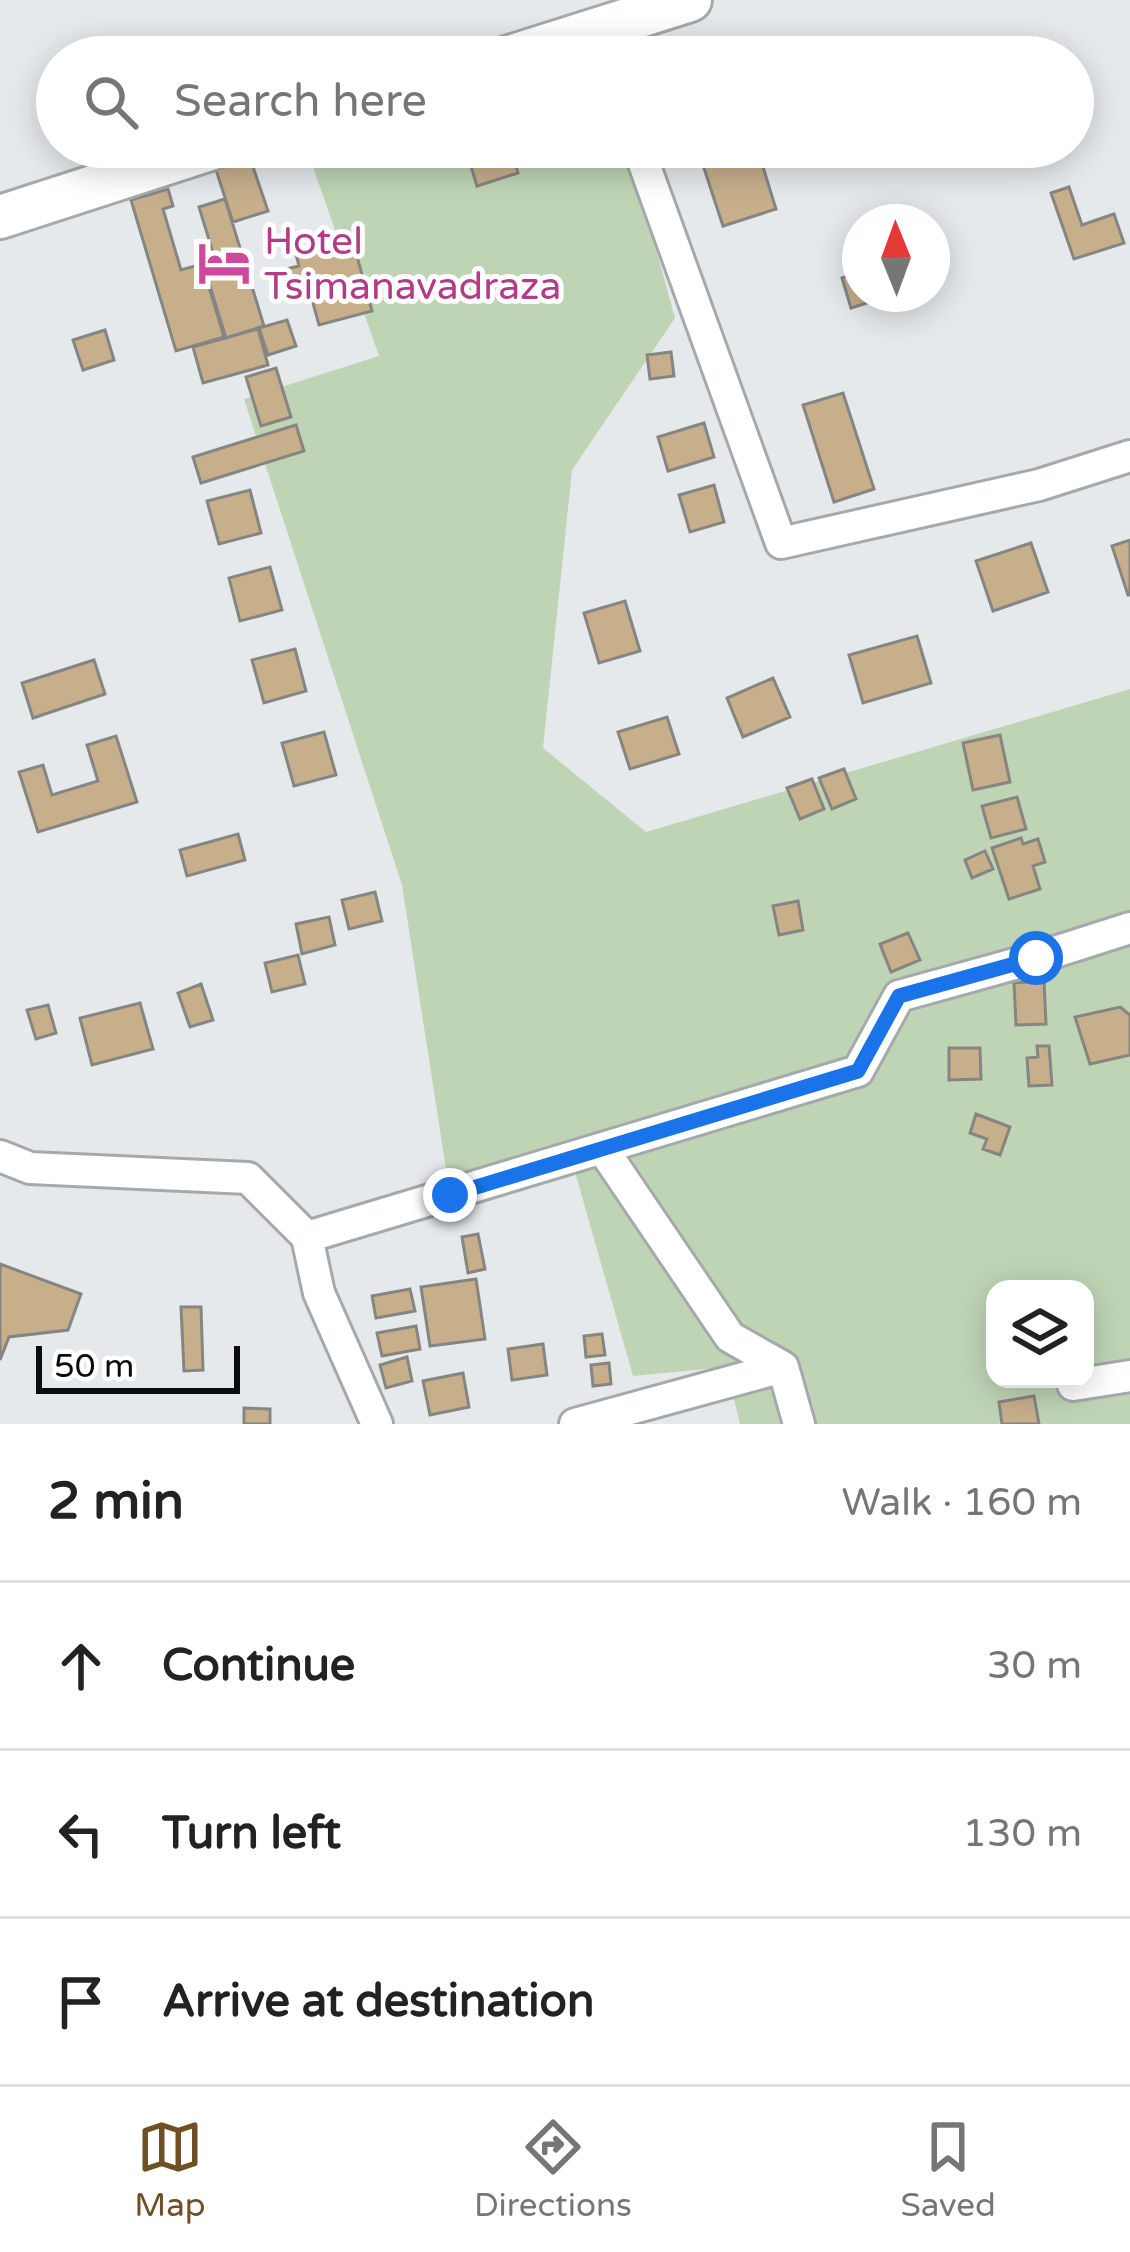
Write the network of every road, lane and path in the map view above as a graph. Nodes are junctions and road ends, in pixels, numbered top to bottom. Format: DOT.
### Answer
graph roads {
  1 [pos="690,0"];
  2 [pos="617,36"];
  3 [pos="151,168"];
  4 [pos="646,168"];
  5 [pos="0,217"];
  6 [pos="1130,456"];
  7 [pos="1130,928"];
  8 [pos="602,1148"];
  9 [pos="0,1156"];
  10 [pos="307,1237"];
  11 [pos="783,1366"];
  12 [pos="1130,1376"];
  13 [pos="1094,1382"];
  14 [pos="377,1424"];
  15 [pos="575,1424"];
  16 [pos="799,1424"];
  1 -- 2 [label="main road"];
  3 -- 5 [label="main road"];
  4 -- 6 [label="street"];
  7 -- 8 [label="street"];
  8 -- 10 [label="street"];
  8 -- 11 [label="street"];
  9 -- 10 [label="street"];
  10 -- 14 [label="street"];
  11 -- 15 [label="street"];
  11 -- 16 [label="street"];
  12 -- 13 [label="street"];
}
